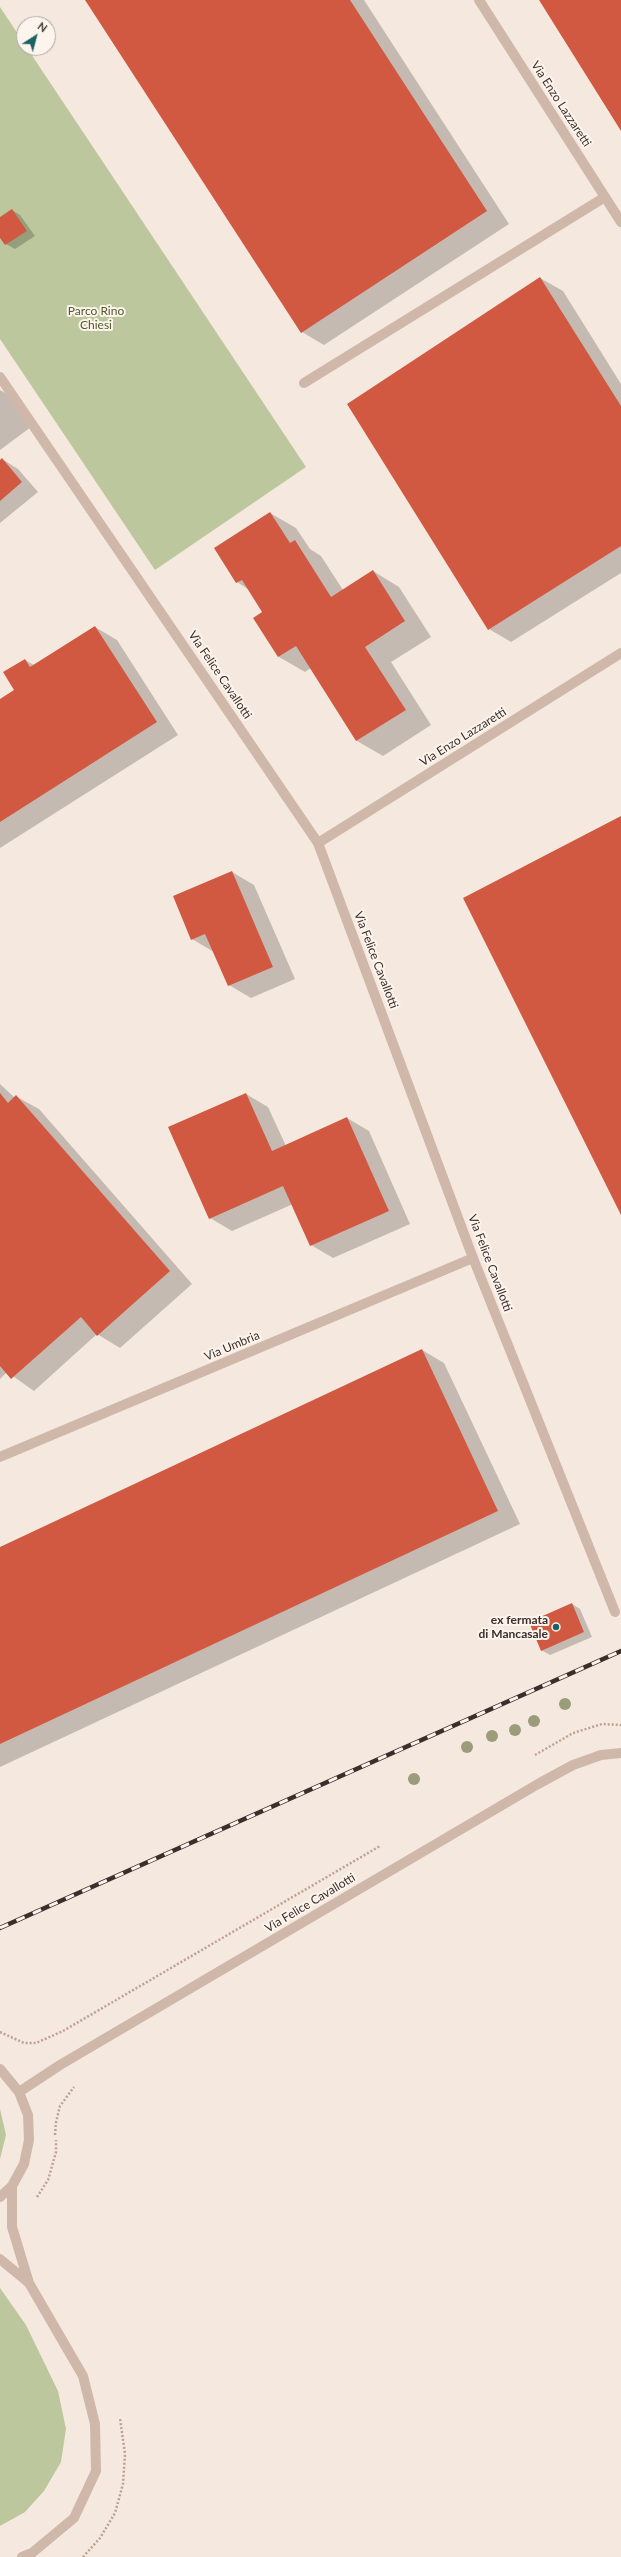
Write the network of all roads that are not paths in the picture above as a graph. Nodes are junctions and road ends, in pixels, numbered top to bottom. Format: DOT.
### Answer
graph roads {
  1 [pos="479,0"];
  2 [pos="605,197"];
  3 [pos="621,222"];
  4 [pos="0,377"];
  5 [pos="304,383"];
  6 [pos="621,653"];
  7 [pos="318,843"];
  8 [pos="474,1258"];
  9 [pos="0,1457"];
  10 [pos="615,1612"];
  11 [pos="621,1753"];
  12 [pos="0,2069"];
  13 [pos="19,2092"];
  14 [pos="12,2186"];
  15 [pos="0,2197"];
  16 [pos="0,2259"];
  17 [pos="29,2282"];
  18 [pos="22,2557"];
  1 -- 2 [label="street, Via Enzo Lazzaretti"];
  2 -- 3 [label="street, Via Enzo Lazzaretti"];
  2 -- 5 [label="street"];
  4 -- 7 [label="street, Via Felice Cavallotti"];
  6 -- 7 [label="street, Via Enzo Lazzaretti"];
  7 -- 8 [label="street, Via Felice Cavallotti"];
  8 -- 9 [label="street, Via Umbria"];
  8 -- 10 [label="street, Via Felice Cavallotti"];
  11 -- 13 [label="street, Via Felice Cavallotti"];
  12 -- 13 [label="street"];
  13 -- 14 [label="street"];
  14 -- 15 [label="street"];
  14 -- 17 [label="street"];
  16 -- 17 [label="street"];
  17 -- 18 [label="street"];
}
